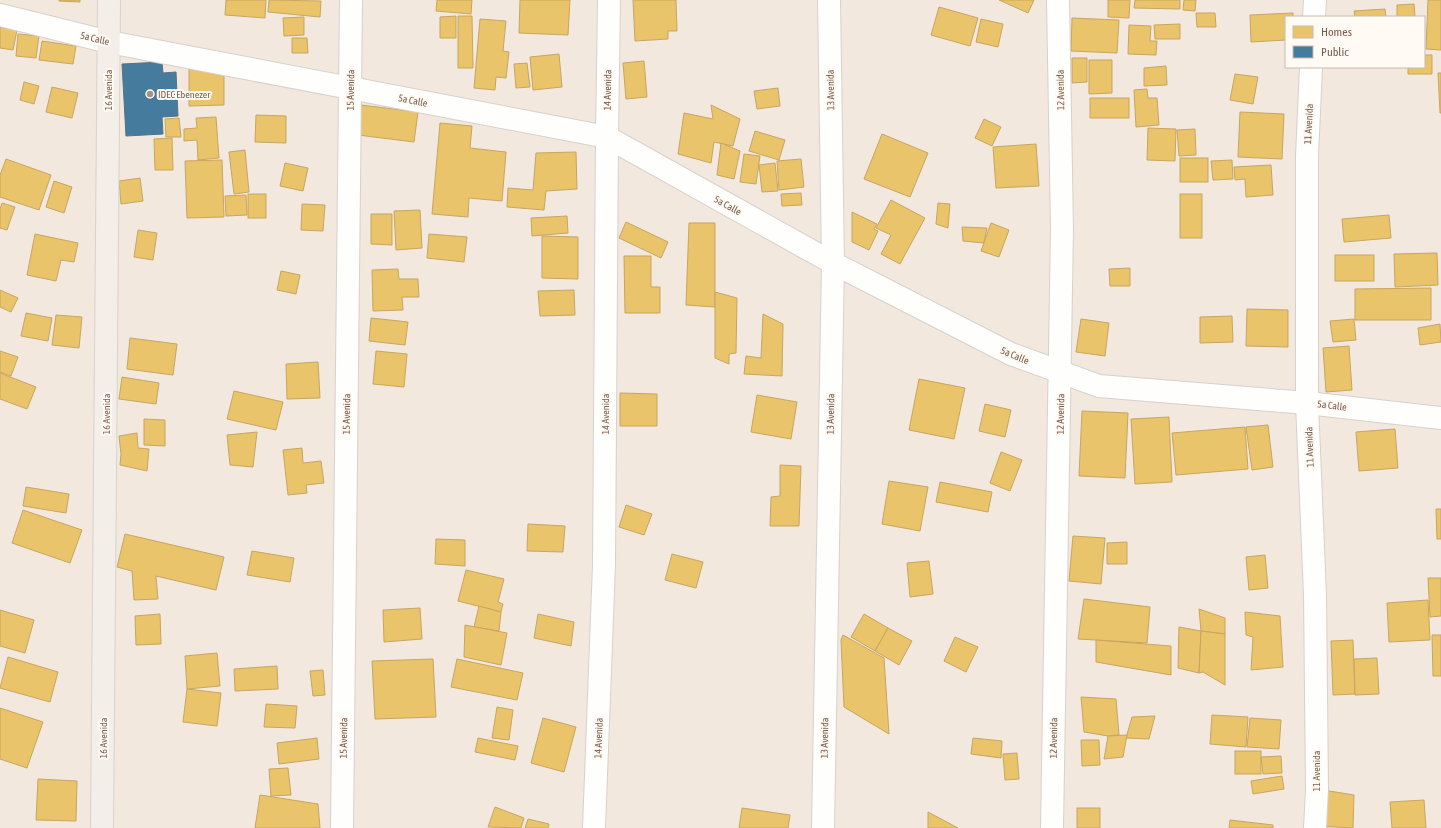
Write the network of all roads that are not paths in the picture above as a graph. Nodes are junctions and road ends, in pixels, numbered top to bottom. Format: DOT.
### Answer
graph roads {
  1 [pos="109,0"];
  2 [pos="351,0"];
  3 [pos="609,0"];
  4 [pos="829,0"];
  5 [pos="1058,0"];
  6 [pos="1315,0"];
  7 [pos="0,15"];
  8 [pos="1314,16"];
  9 [pos="109,42"];
  10 [pos="1312,68"];
  11 [pos="350,88"];
  12 [pos="607,137"];
  13 [pos="833,263"];
  14 [pos="1061,373"];
  15 [pos="1307,403"];
  16 [pos="1441,418"];
  17 [pos="102,828"];
  18 [pos="342,828"];
  19 [pos="594,828"];
  20 [pos="823,828"];
  21 [pos="1052,828"];
  22 [pos="1315,828"];
  1 -- 9 [label="main road, 16 Avenida"];
  2 -- 11 [label="street, 15 Avenida"];
  3 -- 12 [label="street, 14 Avenida"];
  4 -- 13 [label="street, 13 Avenida"];
  5 -- 14 [label="street, 12 Avenida"];
  6 -- 8 [label="street"];
  7 -- 9 [label="street, 5a Calle"];
  9 -- 11 [label="street, 5a Calle"];
  9 -- 17 [label="main road, 16 Avenida"];
  10 -- 15 [label="street, 11 Avenida"];
  11 -- 12 [label="street, 5a Calle"];
  11 -- 18 [label="street, 15 Avenida"];
  12 -- 13 [label="street, 5a Calle"];
  12 -- 19 [label="street, 14 Avenida"];
  13 -- 14 [label="street, 5a Calle"];
  13 -- 20 [label="street, 13 Avenida"];
  14 -- 15 [label="street, 5a Calle"];
  14 -- 21 [label="street, 12 Avenida"];
  15 -- 16 [label="street, 5a Calle"];
  15 -- 22 [label="street, 11 Avenida"];
}
